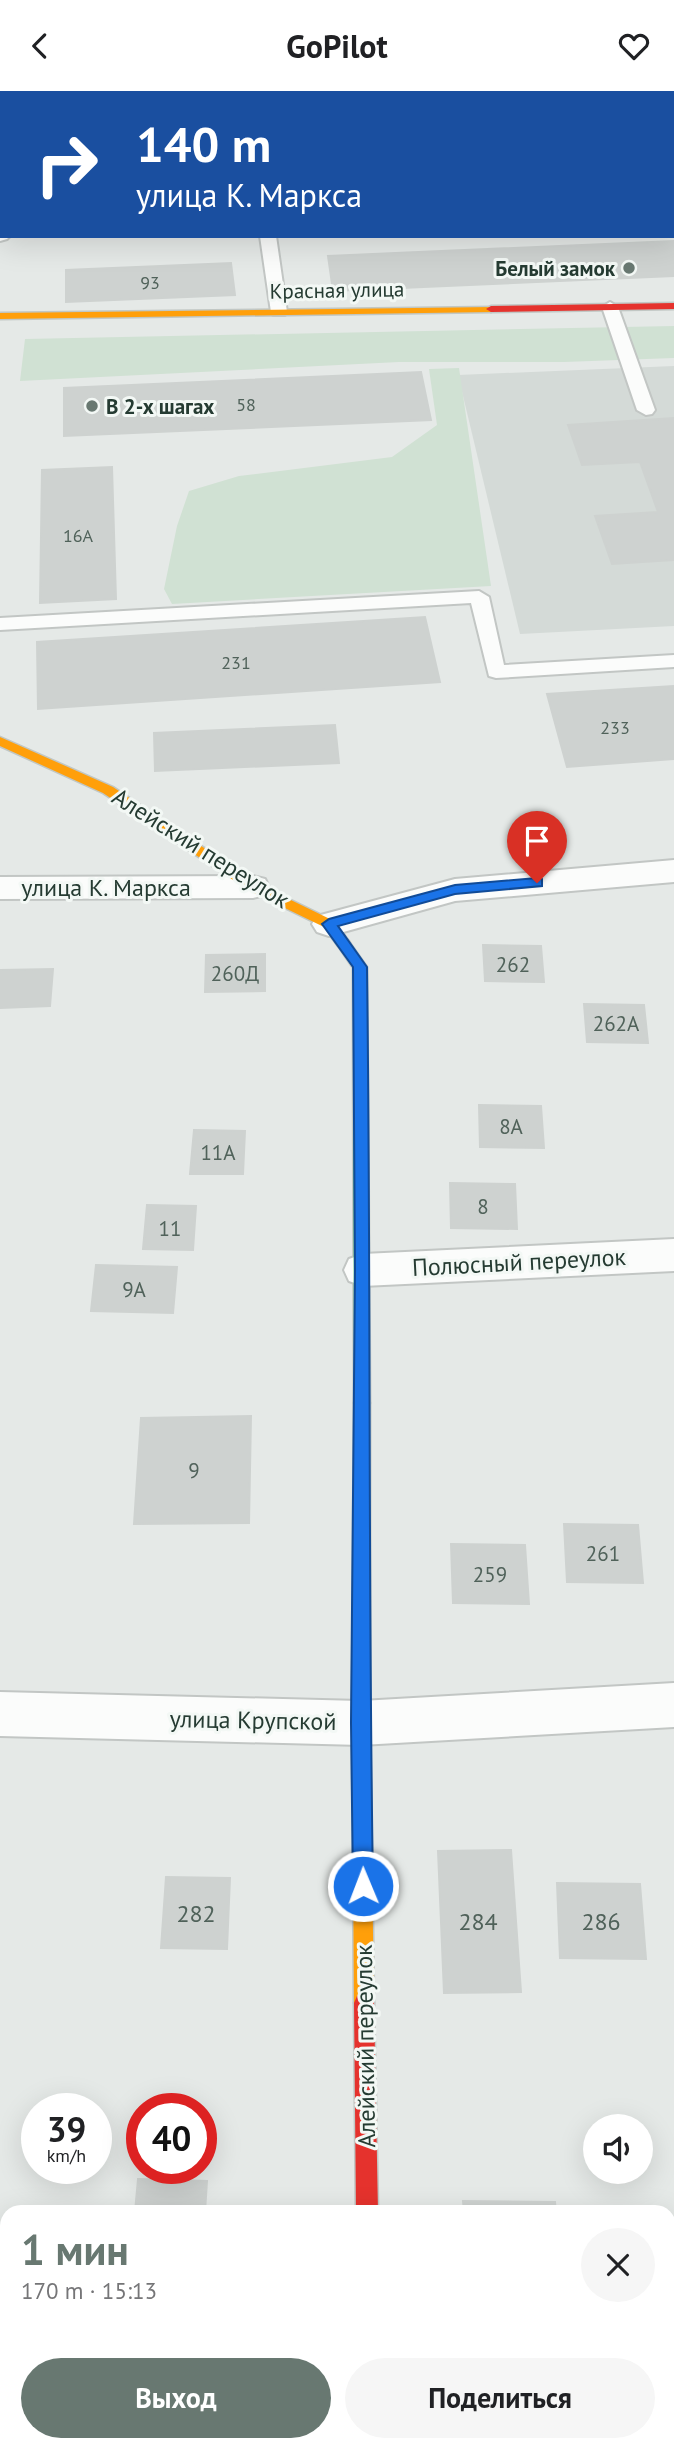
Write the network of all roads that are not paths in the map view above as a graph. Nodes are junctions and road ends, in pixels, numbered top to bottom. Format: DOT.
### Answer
graph roads {
  1 [pos="268,238"];
  2 [pos="674,306"];
  3 [pos="610,307"];
  4 [pos="279,312"];
  5 [pos="0,316"];
  6 [pos="646,410"];
  7 [pos="0,624"];
  8 [pos="674,661"];
  9 [pos="0,741"];
  10 [pos="674,871"];
  11 [pos="253,887"];
  12 [pos="0,888"];
  13 [pos="329,924"];
  14 [pos="674,1255"];
  15 [pos="363,1270"];
  16 [pos="674,1705"];
  17 [pos="0,1714"];
  18 [pos="361,1723"];
  19 [pos="368,2205"];
  1 -- 4 [label="lane"];
  2 -- 3 [label="street, Красная улица"];
  3 -- 4 [label="street, Красная улица"];
  3 -- 6 [label="lane"];
  4 -- 5 [label="street, Красная улица"];
  7 -- 8 [label="lane"];
  9 -- 11 [label="street, Алейский переулок"];
  10 -- 13 [label="street"];
  11 -- 12 [label="street, улица К. Маркса"];
  11 -- 13 [label="street, Алейский переулок"];
  13 -- 15 [label="street, Алейский переулок"];
  14 -- 15 [label="street, Полюсный переулок"];
  15 -- 18 [label="street, Алейский переулок"];
  16 -- 18 [label="street, улица Крупской"];
  17 -- 18 [label="street, улица Крупской"];
  18 -- 19 [label="street, Алейский переулок"];
}
